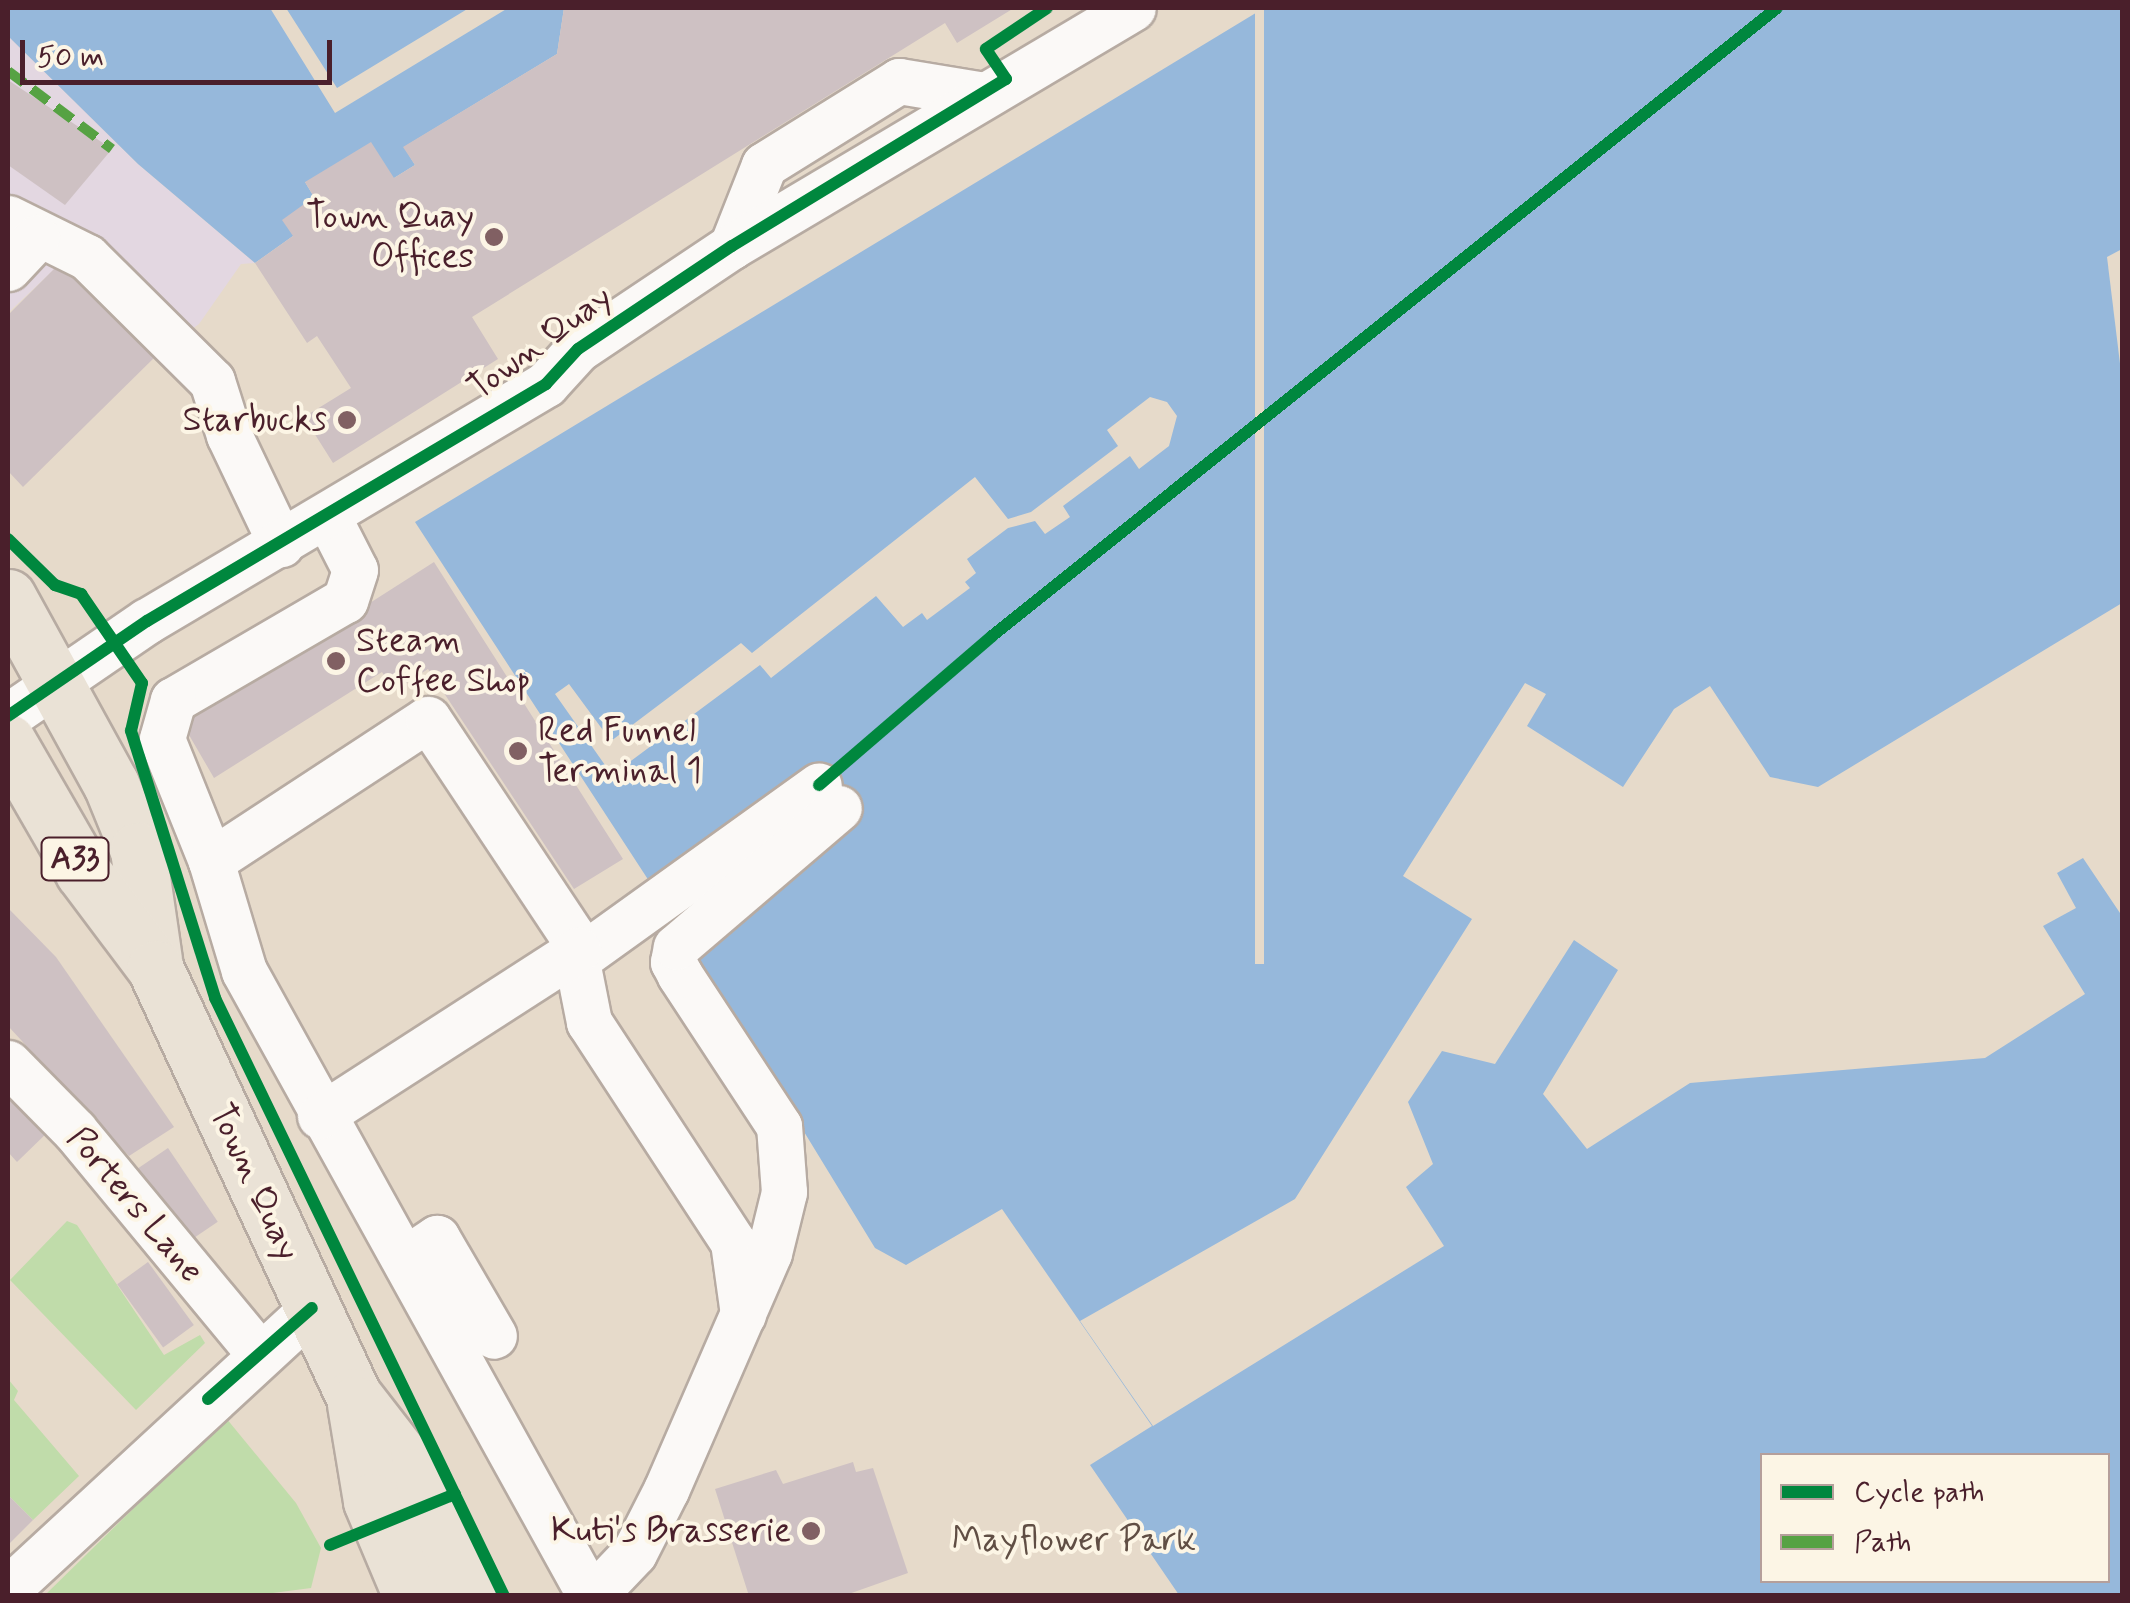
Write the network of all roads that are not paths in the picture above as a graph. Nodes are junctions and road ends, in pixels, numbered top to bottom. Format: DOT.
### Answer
graph roads {
  1 [pos="1134,8"];
  2 [pos="17,241"];
  3 [pos="328,517"];
  4 [pos="282,544"];
  5 [pos="8,597"];
  6 [pos="56,684"];
  7 [pos="8,716"];
  8 [pos="8,742"];
  9 [pos="211,861"];
  10 [pos="579,966"];
  11 [pos="155,968"];
  12 [pos="8,1063"];
  13 [pos="320,1116"];
  14 [pos="784,1192"];
  15 [pos="710,1208"];
  16 [pos="407,1258"];
  17 [pos="312,1308"];
  18 [pos="743,1314"];
  19 [pos="494,1336"];
  20 [pos="258,1352"];
  21 [pos="354,1396"];
  22 [pos="8,1589"];
  23 [pos="411,1596"];
  24 [pos="469,1596"];
  25 [pos="592,1596"];
  1 -- 3 [label="street, Town Quay"];
  2 -- 4 [label="street"];
  3 -- 4 [label="street, Town Quay"];
  3 -- 9 [label="street"];
  4 -- 6 [label="street, Town Quay"];
  5 -- 6 [label="main road, Town Quay / A33"];
  6 -- 7 [label="street"];
  6 -- 11 [label="main road, Town Quay / A33"];
  8 -- 11 [label="main road, Town Quay / A33"];
  9 -- 10 [label="street"];
  9 -- 13 [label="street"];
  10 -- 13 [label="street"];
  10 -- 14 [label="street"];
  10 -- 15 [label="street"];
  11 -- 17 [label="main road, Town Quay / A33"];
  12 -- 20 [label="street, Porters Lane"];
  13 -- 16 [label="street"];
  14 -- 15 [label="street"];
  14 -- 18 [label="street"];
  15 -- 18 [label="street"];
  16 -- 19 [label="street"];
  16 -- 25 [label="street"];
  17 -- 20 [label="street"];
  17 -- 21 [label="main road, Town Quay / A33"];
  18 -- 25 [label="street"];
  20 -- 22 [label="street"];
  21 -- 23 [label="main road, Town Quay / A33"];
  21 -- 24 [label="main road, Town Quay / A33"];
}
